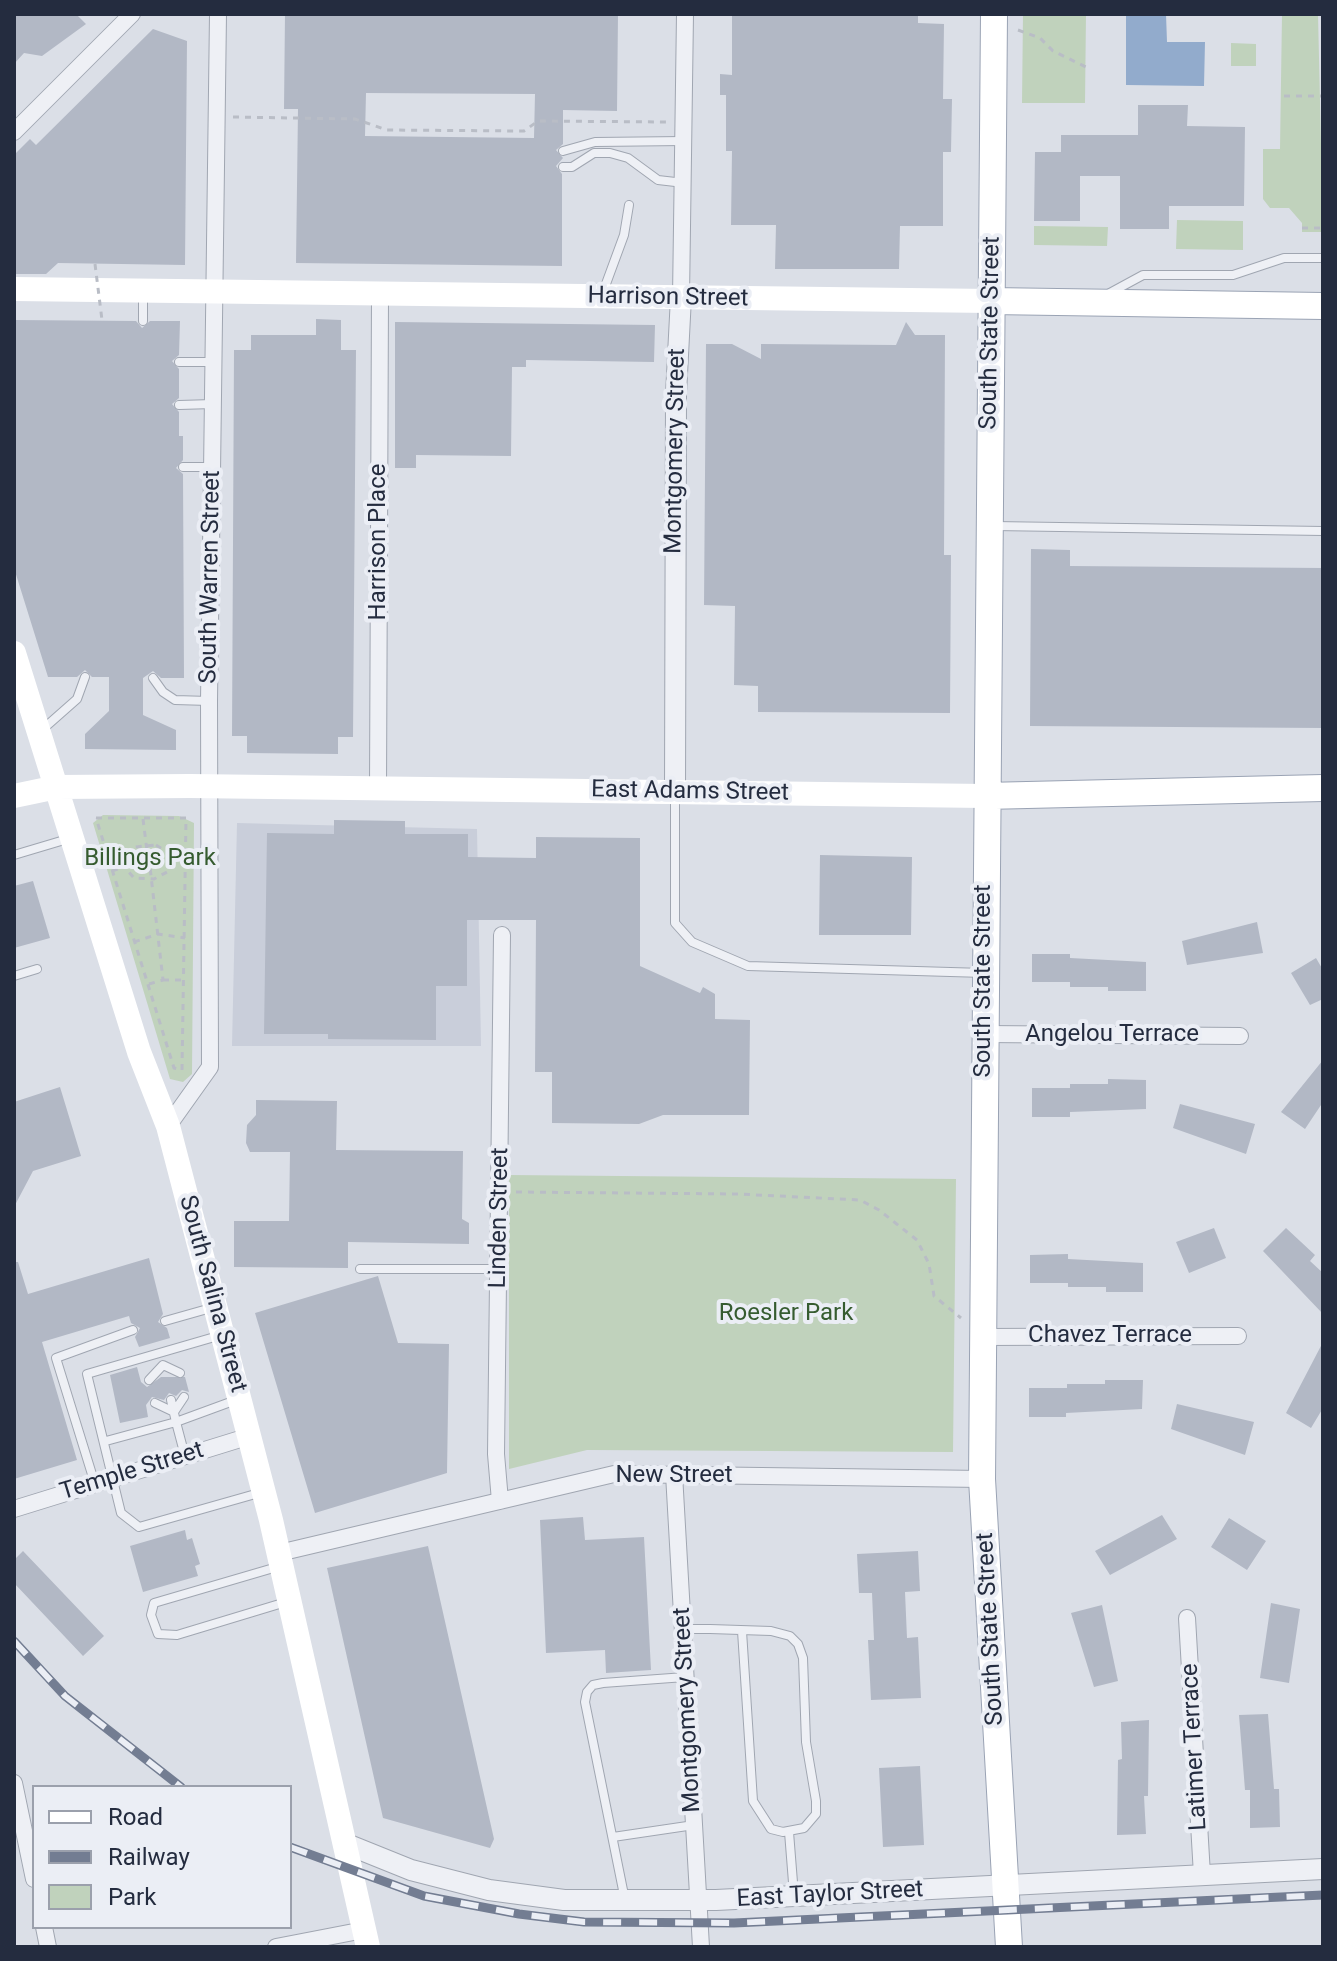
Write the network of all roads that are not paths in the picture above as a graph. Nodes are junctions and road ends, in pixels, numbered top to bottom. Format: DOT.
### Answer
graph roads {
  1 [pos="132,14"];
  2 [pos="218,14"];
  3 [pos="685,14"];
  4 [pos="994,20"];
  5 [pos="14,132"];
  6 [pos="684,141"];
  7 [pos="563,151"];
  8 [pos="563,167"];
  9 [pos="684,183"];
  10 [pos="629,205"];
  11 [pos="1323,258"];
  12 [pos="14,289"];
  13 [pos="143,293"];
  14 [pos="217,294"];
  15 [pos="380,296"];
  16 [pos="602,297"];
  17 [pos="681,297"];
  18 [pos="991,301"];
  19 [pos="1094,302"];
  20 [pos="1323,306"];
  21 [pos="143,321"];
  22 [pos="179,362"];
  23 [pos="215,362"];
  24 [pos="213,404"];
  25 [pos="179,405"];
  26 [pos="183,467"];
  27 [pos="212,467"];
  28 [pos="989,526"];
  29 [pos="1323,531"];
  30 [pos="14,653"];
  31 [pos="85,677"];
  32 [pos="153,678"];
  33 [pos="209,701"];
  34 [pos="39,732"];
  35 [pos="212,786"];
  36 [pos="57,787"];
  37 [pos="378,788"];
  38 [pos="1323,788"];
  39 [pos="675,792"];
  40 [pos="14,796"];
  41 [pos="985,796"];
  42 [pos="72,838"];
  43 [pos="14,855"];
  44 [pos="502,935"];
  45 [pos="37,969"];
  46 [pos="985,973"];
  47 [pos="14,976"];
  48 [pos="984,1034"];
  49 [pos="1240,1036"];
  50 [pos="168,1126"];
  51 [pos="360,1269"];
  52 [pos="499,1269"];
  53 [pos="216,1306"];
  54 [pos="165,1321"];
  55 [pos="133,1330"];
  56 [pos="223,1334"];
  57 [pos="1238,1336"];
  58 [pos="983,1337"];
  59 [pos="160,1353"];
  60 [pos="163,1365"];
  61 [pos="180,1373"];
  62 [pos="166,1376"];
  63 [pos="149,1380"];
  64 [pos="184,1397"];
  65 [pos="240,1398"];
  66 [pos="171,1400"];
  67 [pos="155,1403"];
  68 [pos="175,1417"];
  69 [pos="250,1436"];
  70 [pos="106,1441"];
  71 [pos="185,1456"];
  72 [pos="674,1474"];
  73 [pos="115,1478"];
  74 [pos="982,1479"];
  75 [pos="95,1484"];
  76 [pos="264,1492"];
  77 [pos="500,1501"];
  78 [pos="14,1509"];
  79 [pos="280,1559"];
  80 [pos="290,1601"];
  81 [pos="1187,1618"];
  82 [pos="683,1629"];
  83 [pos="742,1631"];
  84 [pos="686,1677"];
  85 [pos="14,1783"];
  86 [pos="694,1825"];
  87 [pos="789,1832"];
  88 [pos="613,1837"];
  89 [pos="344,1843"];
  90 [pos="32,1869"];
  91 [pos="1323,1869"];
  92 [pos="1202,1875"];
  93 [pos="1007,1887"];
  94 [pos="794,1896"];
  95 [pos="625,1900"];
  96 [pos="699,1900"];
  97 [pos="366,1939"];
  98 [pos="276,1947"];
  99 [pos="701,1947"];
  100 [pos="1009,1947"];
  1 -- 5 [label="street"];
  2 -- 14 [label="street, South Warren Street"];
  3 -- 6 [label="street, Montgomery Street"];
  4 -- 18 [label="main road, South State Street"];
  6 -- 7 [label="lane"];
  6 -- 9 [label="street, Montgomery Street"];
  8 -- 9 [label="lane"];
  9 -- 17 [label="street, Montgomery Street"];
  10 -- 16 [label="lane"];
  11 -- 19 [label="lane"];
  12 -- 13 [label="main road, Harrison Street"];
  13 -- 14 [label="main road, Harrison Street"];
  13 -- 21 [label="lane"];
  14 -- 15 [label="main road, Harrison Street"];
  14 -- 23 [label="street, South Warren Street"];
  15 -- 16 [label="main road, Harrison Street"];
  15 -- 37 [label="street, Harrison Place"];
  16 -- 17 [label="main road, Harrison Street"];
  17 -- 18 [label="main road, Harrison Street"];
  17 -- 39 [label="street, Montgomery Street"];
  18 -- 19 [label="main road, Harrison Street"];
  18 -- 28 [label="main road, South State Street"];
  19 -- 20 [label="main road, Harrison Street"];
  22 -- 23 [label="lane"];
  23 -- 24 [label="street, South Warren Street"];
  24 -- 25 [label="lane"];
  24 -- 27 [label="street, South Warren Street"];
  26 -- 27 [label="lane"];
  27 -- 33 [label="street, South Warren Street"];
  28 -- 29 [label="lane"];
  28 -- 41 [label="main road, South State Street"];
  30 -- 34 [label="main road, South Salina Street"];
  31 -- 34 [label="lane"];
  32 -- 33 [label="lane"];
  33 -- 35 [label="street, South Warren Street"];
  34 -- 36 [label="main road, South Salina Street"];
  35 -- 36 [label="main road, East Adams Street"];
  35 -- 37 [label="main road, East Adams Street"];
  35 -- 50 [label="street, South Warren Street"];
  36 -- 40 [label="main road, East Adams Street"];
  36 -- 42 [label="main road, South Salina Street"];
  37 -- 39 [label="main road, East Adams Street"];
  38 -- 41 [label="main road, East Adams Street"];
  39 -- 41 [label="main road, East Adams Street"];
  39 -- 46 [label="lane"];
  41 -- 46 [label="main road, South State Street"];
  42 -- 43 [label="lane"];
  42 -- 50 [label="main road, South Salina Street"];
  44 -- 52 [label="street, Linden Street"];
  45 -- 47 [label="lane"];
  46 -- 48 [label="main road, South State Street"];
  48 -- 49 [label="street, Angelou Terrace"];
  48 -- 58 [label="main road, South State Street"];
  50 -- 53 [label="main road, South Salina Street"];
  51 -- 52 [label="lane"];
  52 -- 77 [label="street, Linden Street"];
  53 -- 54 [label="lane"];
  53 -- 56 [label="main road, South Salina Street"];
  55 -- 75 [label="lane"];
  56 -- 59 [label="lane"];
  56 -- 65 [label="main road, South Salina Street"];
  57 -- 58 [label="street, Chavez Terrace"];
  58 -- 74 [label="main road, South State Street"];
  59 -- 60 [label="lane"];
  59 -- 70 [label="lane"];
  60 -- 61 [label="lane"];
  60 -- 62 [label="lane"];
  60 -- 63 [label="lane"];
  64 -- 68 [label="lane"];
  65 -- 68 [label="lane"];
  65 -- 69 [label="main road, South Salina Street"];
  66 -- 68 [label="lane"];
  67 -- 68 [label="lane"];
  68 -- 70 [label="lane"];
  68 -- 71 [label="lane"];
  69 -- 71 [label="street, Temple Street"];
  69 -- 76 [label="main road, South Salina Street"];
  70 -- 73 [label="lane"];
  71 -- 73 [label="street, Temple Street"];
  72 -- 74 [label="street, New Street"];
  72 -- 77 [label="street, New Street"];
  72 -- 82 [label="street, Montgomery Street"];
  73 -- 75 [label="street, Temple Street"];
  73 -- 76 [label="lane"];
  74 -- 93 [label="main road, South State Street"];
  75 -- 78 [label="street, Temple Street"];
  76 -- 79 [label="main road, South Salina Street"];
  77 -- 79 [label="street, New Street"];
  79 -- 80 [label="main road, South Salina Street"];
  79 -- 80 [label="lane"];
  80 -- 89 [label="main road, South Salina Street"];
  81 -- 92 [label="street, Latimer Terrace"];
  82 -- 83 [label="lane"];
  82 -- 84 [label="street, Montgomery Street"];
  83 -- 87 [label="lane"];
  83 -- 87 [label="lane"];
  84 -- 86 [label="street, Montgomery Street"];
  84 -- 88 [label="lane"];
  85 -- 90 [label="street"];
  86 -- 88 [label="lane"];
  86 -- 96 [label="street, Montgomery Street"];
  87 -- 94 [label="lane"];
  88 -- 95 [label="lane"];
  89 -- 95 [label="street, East Taylor Street"];
  89 -- 97 [label="main road, South Salina Street"];
  91 -- 92 [label="street, East Taylor Street"];
  92 -- 93 [label="street, East Taylor Street"];
  93 -- 94 [label="street, East Taylor Street"];
  93 -- 100 [label="main road, South State Street"];
  94 -- 96 [label="street, East Taylor Street"];
  95 -- 96 [label="street, East Taylor Street"];
  96 -- 99 [label="street, Montgomery Street"];
  97 -- 98 [label="street"];
}
